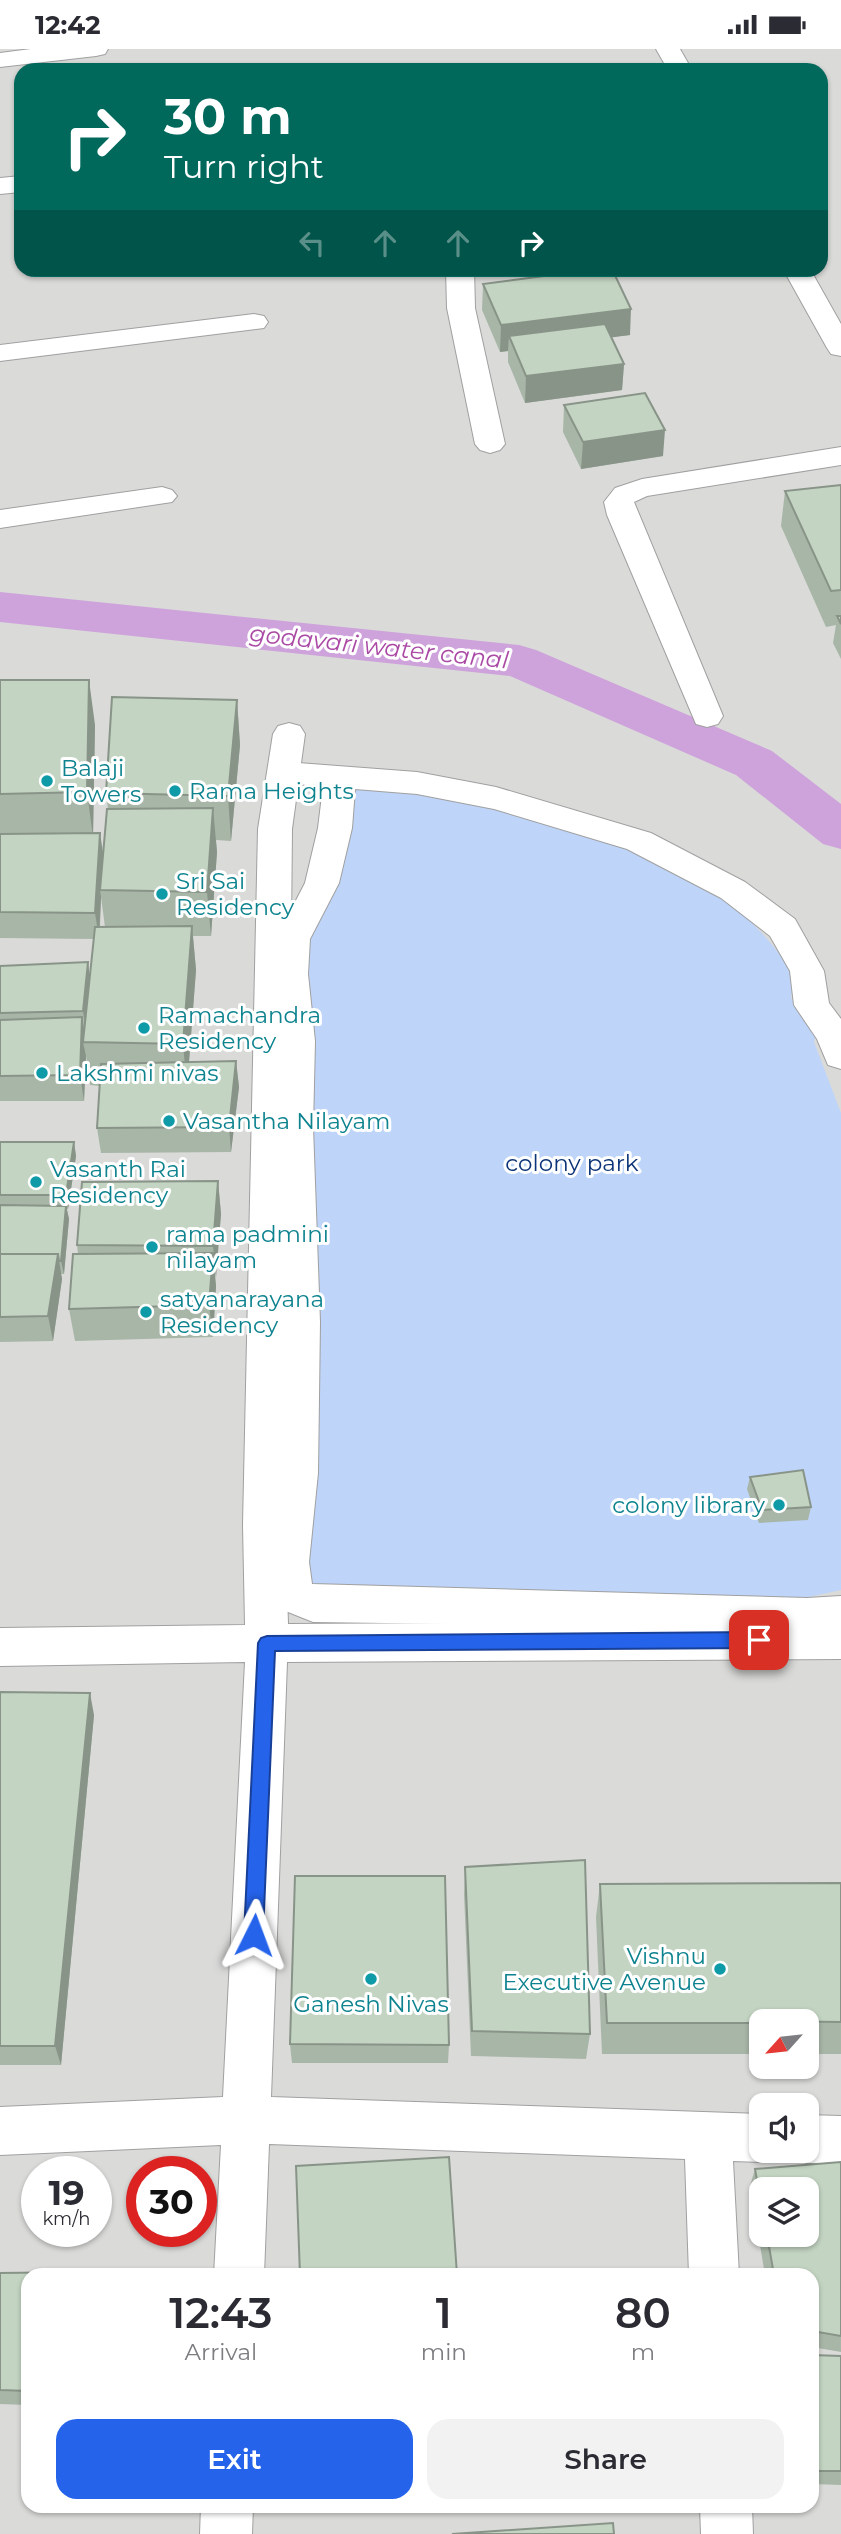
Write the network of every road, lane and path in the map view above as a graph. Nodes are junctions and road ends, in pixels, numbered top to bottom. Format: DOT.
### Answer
graph roads {
  1 [pos="96,49"];
  2 [pos="0,60"];
  3 [pos="460,277"];
  4 [pos="801,277"];
  5 [pos="254,322"];
  6 [pos="841,348"];
  7 [pos="0,353"];
  8 [pos="490,444"];
  9 [pos="841,456"];
  10 [pos="162,496"];
  11 [pos="0,519"];
  12 [pos="707,716"];
  13 [pos="289,734"];
  14 [pos="285,773"];
  15 [pos="341,779"];
  16 [pos="841,1056"];
  17 [pos="841,1614"];
  18 [pos="841,1640"];
  19 [pos="267,1643"];
  20 [pos="0,1647"];
  21 [pos="246,2120"];
  22 [pos="0,2131"];
  23 [pos="708,2136"];
  24 [pos="749,2138"];
  25 [pos="819,2139"];
  26 [pos="841,2140"];
  27 [pos="239,2268"];
  28 [pos="715,2268"];
  29 [pos="228,2513"];
  30 [pos="726,2513"];
  31 [pos="226,2534"];
  32 [pos="727,2534"];
  1 -- 2 [label="street"];
  3 -- 8 [label="street"];
  4 -- 6 [label="street"];
  5 -- 7 [label="street"];
  9 -- 12 [label="street"];
  10 -- 11 [label="street"];
  13 -- 14 [label="street"];
  14 -- 15 [label="street"];
  14 -- 19 [label="street"];
  15 -- 16 [label="street"];
  15 -- 17 [label="street"];
  18 -- 19 [label="street"];
  19 -- 20 [label="street"];
  19 -- 21 [label="street"];
  21 -- 22 [label="street"];
  21 -- 23 [label="street"];
  21 -- 27 [label="street"];
  23 -- 24 [label="street"];
  23 -- 28 [label="street"];
  25 -- 26 [label="street"];
  29 -- 31 [label="street"];
  30 -- 32 [label="street"];
}
